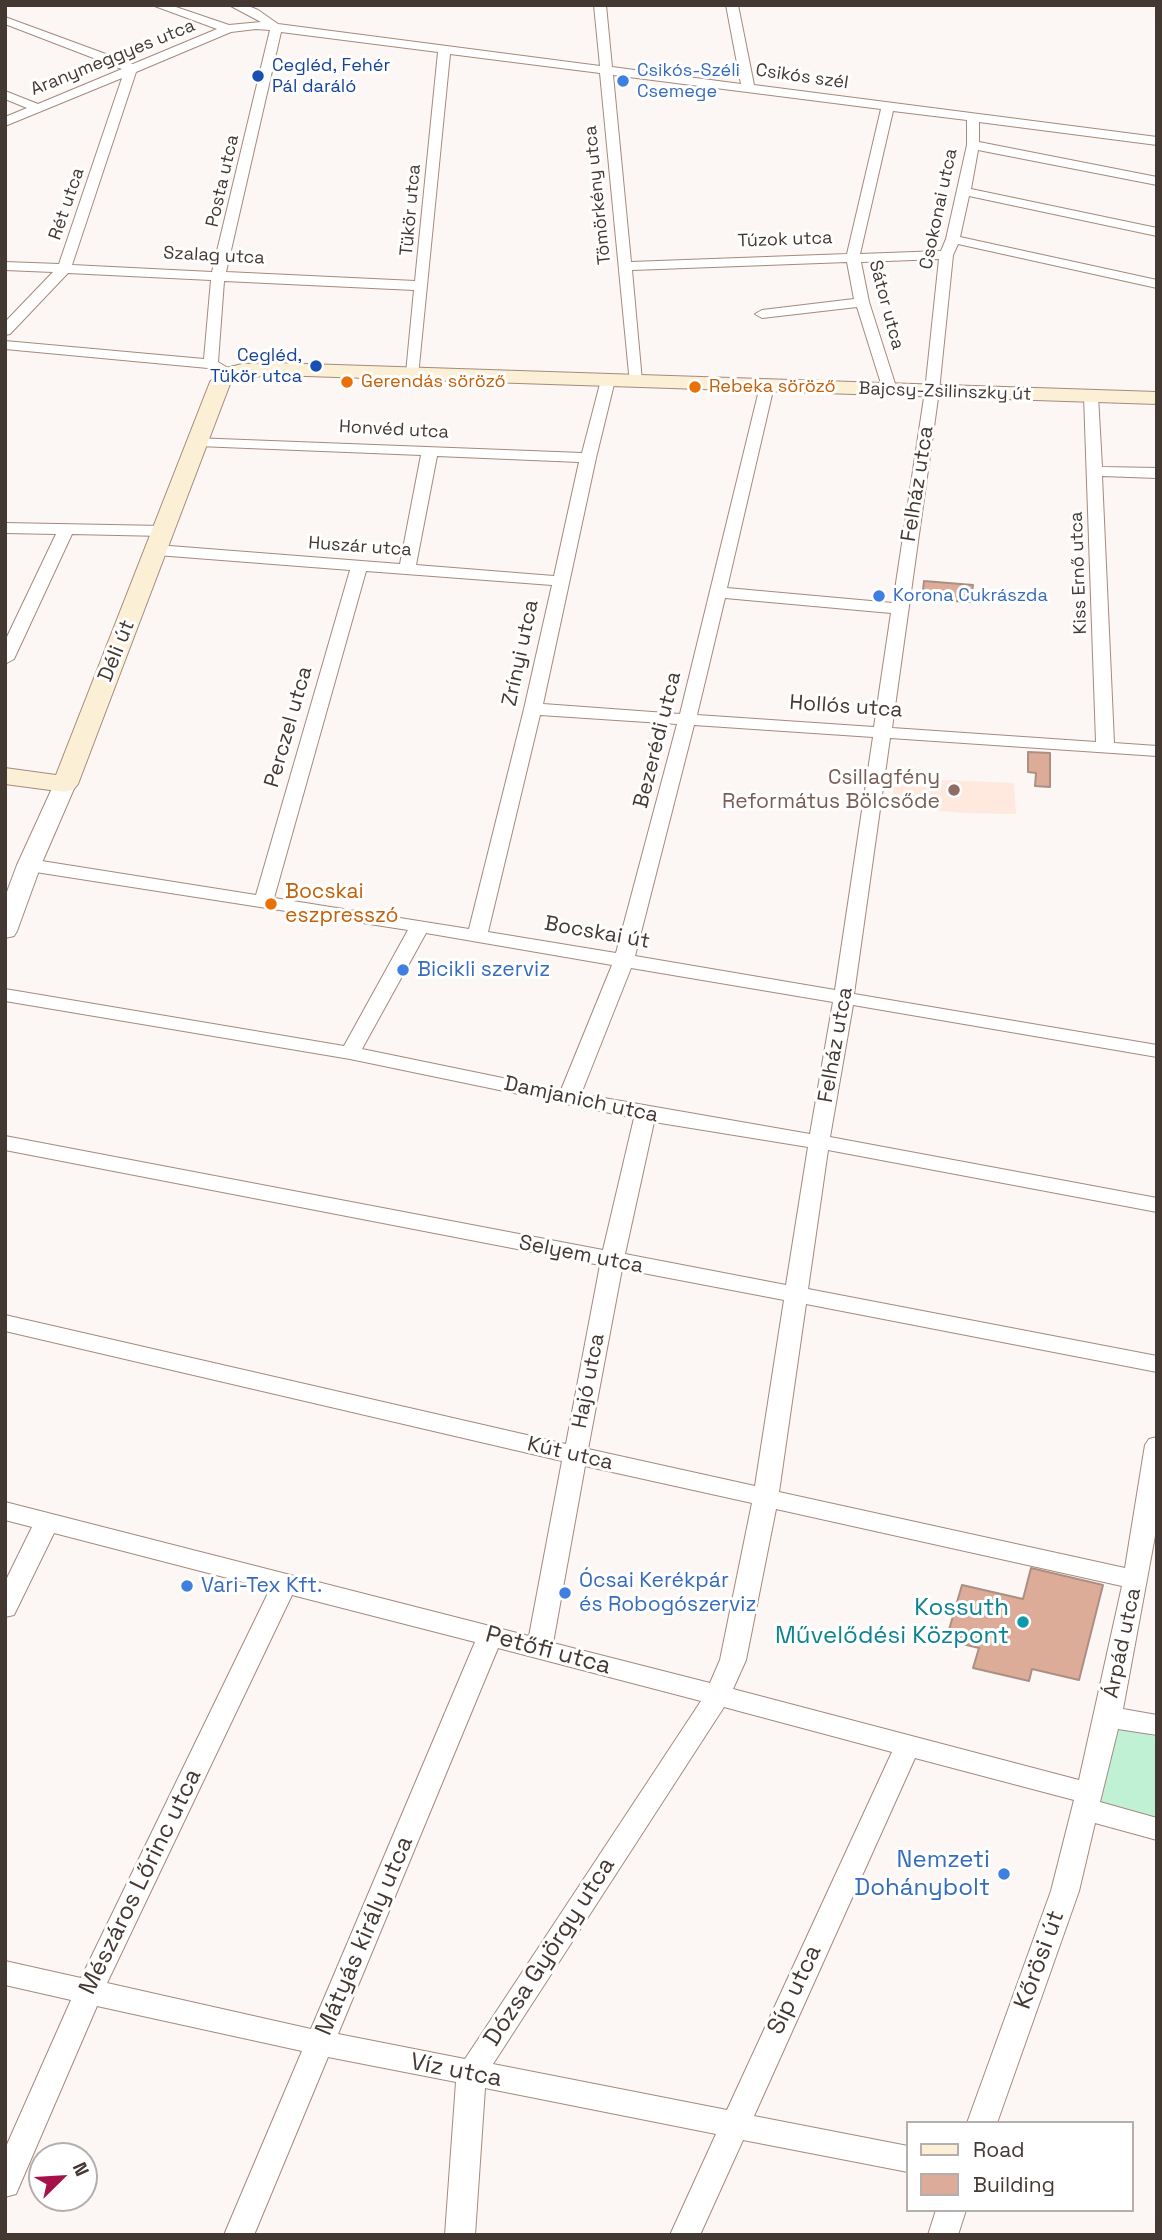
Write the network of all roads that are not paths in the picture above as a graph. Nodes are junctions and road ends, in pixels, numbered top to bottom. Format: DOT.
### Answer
graph roads {
  1 [pos="158,5"];
  2 [pos="235,5"];
  3 [pos="600,5"];
  4 [pos="732,5"];
  5 [pos="5,20"];
  6 [pos="228,29"];
  7 [pos="276,29"];
  8 [pos="444,50"];
  9 [pos="131,68"];
  10 [pos="605,68"];
  11 [pos="748,87"];
  12 [pos="5,95"];
  13 [pos="888,106"];
  14 [pos="37,108"];
  15 [pos="973,118"];
  16 [pos="5,122"];
  17 [pos="1157,141"];
  18 [pos="972,145"];
  19 [pos="1157,181"];
  20 [pos="964,191"];
  21 [pos="1157,232"];
  22 [pos="953,239"];
  23 [pos="946,255"];
  24 [pos="853,256"];
  25 [pos="5,266"];
  26 [pos="625,266"];
  27 [pos="64,269"];
  28 [pos="218,275"];
  29 [pos="1157,284"];
  30 [pos="422,286"];
  31 [pos="862,302"];
  32 [pos="762,314"];
  33 [pos="5,331"];
  34 [pos="5,345"];
  35 [pos="220,369"];
  36 [pos="413,373"];
  37 [pos="608,380"];
  38 [pos="635,381"];
  39 [pos="767,386"];
  40 [pos="890,390"];
  41 [pos="932,391"];
  42 [pos="1091,396"];
  43 [pos="1157,398"];
  44 [pos="198,441"];
  45 [pos="430,452"];
  46 [pos="588,458"];
  47 [pos="1094,471"];
  48 [pos="1157,473"];
  49 [pos="5,528"];
  50 [pos="65,530"];
  51 [pos="160,541"];
  52 [pos="359,566"];
  53 [pos="407,569"];
  54 [pos="561,581"];
  55 [pos="718,592"];
  56 [pos="900,609"];
  57 [pos="5,659"];
  58 [pos="533,709"];
  59 [pos="687,720"];
  60 [pos="884,732"];
  61 [pos="1105,748"];
  62 [pos="1157,751"];
  63 [pos="5,776"];
  64 [pos="65,784"];
  65 [pos="29,864"];
  66 [pos="264,900"];
  67 [pos="419,926"];
  68 [pos="5,931"];
  69 [pos="477,936"];
  70 [pos="624,960"];
  71 [pos="5,995"];
  72 [pos="844,998"];
  73 [pos="1157,1051"];
  74 [pos="350,1053"];
  75 [pos="569,1097"];
  76 [pos="645,1114"];
  77 [pos="819,1142"];
  78 [pos="5,1143"];
  79 [pos="1157,1205"];
  80 [pos="612,1261"];
  81 [pos="796,1296"];
  82 [pos="5,1323"];
  83 [pos="1157,1364"];
  84 [pos="1157,1445"];
  85 [pos="575,1455"];
  86 [pos="766,1496"];
  87 [pos="5,1511"];
  88 [pos="47,1521"];
  89 [pos="1136,1580"];
  90 [pos="285,1584"];
  91 [pos="5,1608"];
  92 [pos="490,1636"];
  93 [pos="539,1649"];
  94 [pos="718,1695"];
  95 [pos="1108,1717"];
  96 [pos="1157,1725"];
  97 [pos="908,1745"];
  98 [pos="1088,1802"];
  99 [pos="1157,1829"];
  100 [pos="5,1973"];
  101 [pos="89,1991"];
  102 [pos="320,2043"];
  103 [pos="471,2074"];
  104 [pos="983,2121"];
  105 [pos="733,2126"];
  106 [pos="906,2159"];
  107 [pos="5,2183"];
  108 [pos="950,2212"];
  109 [pos="239,2235"];
  110 [pos="460,2235"];
  111 [pos="685,2235"];
  112 [pos="943,2235"];
  1 -- 6 [label="street"];
  2 -- 7 [label="street"];
  3 -- 10 [label="street, Tömörkény utca"];
  4 -- 11 [label="street"];
  5 -- 9 [label="street"];
  6 -- 7 [label="street, Aranymeggyes utca"];
  6 -- 9 [label="street, Aranymeggyes utca"];
  7 -- 8 [label="street, Csikós szél"];
  7 -- 28 [label="street, Posta utca"];
  8 -- 10 [label="street, Csikós szél"];
  8 -- 30 [label="street, Tükör utca"];
  9 -- 14 [label="street, Aranymeggyes utca"];
  9 -- 27 [label="street, Rét utca"];
  10 -- 11 [label="street, Csikós szél"];
  10 -- 26 [label="street, Tömörkény utca"];
  11 -- 13 [label="street, Csikós szél"];
  12 -- 14 [label="street"];
  13 -- 15 [label="street, Csikós szél"];
  13 -- 24 [label="street, Sátor utca"];
  14 -- 16 [label="street, Aranymeggyes utca"];
  15 -- 17 [label="street, Csikós szél"];
  15 -- 18 [label="street, Csokonai utca"];
  18 -- 19 [label="street"];
  18 -- 20 [label="street, Csokonai utca"];
  20 -- 21 [label="street"];
  20 -- 22 [label="street, Csokonai utca"];
  22 -- 23 [label="street, Csokonai utca"];
  22 -- 29 [label="street"];
  23 -- 24 [label="street, Túzok utca"];
  23 -- 41 [label="street, Csokonai utca"];
  24 -- 26 [label="street, Túzok utca"];
  24 -- 31 [label="street, Sátor utca"];
  25 -- 27 [label="street, Szalag utca"];
  26 -- 38 [label="street, Tömörkény utca"];
  27 -- 28 [label="street, Szalag utca"];
  27 -- 33 [label="street, Rét utca"];
  28 -- 30 [label="street, Szalag utca"];
  28 -- 35 [label="street, Posta utca"];
  30 -- 36 [label="street, Tükör utca"];
  31 -- 32 [label="street"];
  31 -- 40 [label="street, Sátor utca"];
  34 -- 35 [label="street"];
  35 -- 36 [label="main road, Bajcsy-Zsilinszky út"];
  35 -- 44 [label="main road, Déli út"];
  36 -- 37 [label="main road, Bajcsy-Zsilinszky út"];
  37 -- 38 [label="main road, Bajcsy-Zsilinszky út"];
  37 -- 46 [label="street, Zrínyi utca"];
  38 -- 39 [label="main road, Bajcsy-Zsilinszky út"];
  39 -- 40 [label="main road, Bajcsy-Zsilinszky út"];
  39 -- 55 [label="street, Bezerédi utca"];
  40 -- 41 [label="main road, Bajcsy-Zsilinszky út"];
  41 -- 42 [label="main road, Bajcsy-Zsilinszky út"];
  41 -- 56 [label="street, Felház utca"];
  42 -- 43 [label="main road, Bajcsy-Zsilinszky út"];
  42 -- 47 [label="street, Kiss Ernő utca"];
  44 -- 45 [label="street, Honvéd utca"];
  44 -- 51 [label="main road, Déli út"];
  45 -- 46 [label="street, Honvéd utca"];
  45 -- 53 [label="street"];
  46 -- 54 [label="street, Zrínyi utca"];
  47 -- 48 [label="street"];
  47 -- 61 [label="street, Kiss Ernő utca"];
  49 -- 50 [label="street, Huszár utca"];
  50 -- 51 [label="street, Huszár utca"];
  50 -- 57 [label="street"];
  51 -- 52 [label="street, Huszár utca"];
  51 -- 64 [label="main road, Déli út"];
  52 -- 53 [label="street, Huszár utca"];
  52 -- 66 [label="street, Perczel utca"];
  53 -- 54 [label="street, Huszár utca"];
  54 -- 58 [label="street, Zrínyi utca"];
  55 -- 56 [label="street"];
  55 -- 59 [label="street, Bezerédi utca"];
  56 -- 60 [label="street, Felház utca"];
  58 -- 59 [label="street, Hollós utca"];
  58 -- 69 [label="street, Zrínyi utca"];
  59 -- 60 [label="street, Hollós utca"];
  59 -- 70 [label="street, Bezerédi utca"];
  60 -- 61 [label="street, Hollós utca"];
  60 -- 72 [label="street, Felház utca"];
  61 -- 62 [label="street, Hollós utca"];
  63 -- 64 [label="main road"];
  64 -- 65 [label="street, Déli út"];
  65 -- 66 [label="street, Bocskai út"];
  65 -- 68 [label="street, Déli út"];
  66 -- 67 [label="street, Bocskai út"];
  67 -- 69 [label="street, Bocskai út"];
  67 -- 74 [label="street"];
  69 -- 70 [label="street, Bocskai út"];
  70 -- 72 [label="street, Bocskai út"];
  70 -- 75 [label="street, Bezerédi utca"];
  71 -- 74 [label="street, Damjanich utca"];
  72 -- 73 [label="street, Bocskai út"];
  72 -- 77 [label="street, Felház utca"];
  74 -- 75 [label="street, Damjanich utca"];
  75 -- 76 [label="street, Damjanich utca"];
  76 -- 77 [label="street, Damjanich utca"];
  76 -- 80 [label="street, Hajó utca"];
  77 -- 79 [label="street, Damjanich utca"];
  77 -- 81 [label="street, Felház utca"];
  78 -- 80 [label="street, Selyem utca"];
  80 -- 81 [label="street, Selyem utca"];
  80 -- 85 [label="street, Hajó utca"];
  81 -- 83 [label="street, Selyem utca"];
  81 -- 86 [label="street, Felház utca"];
  82 -- 85 [label="street, Kút utca"];
  84 -- 89 [label="street, Árpád utca"];
  85 -- 86 [label="street, Kút utca"];
  85 -- 93 [label="street, Hajó utca"];
  86 -- 89 [label="street, Kút utca"];
  86 -- 94 [label="street, Felház utca"];
  87 -- 88 [label="street, Petőfi utca"];
  88 -- 90 [label="street, Petőfi utca"];
  88 -- 91 [label="street"];
  89 -- 95 [label="street, Árpád utca"];
  90 -- 92 [label="street, Petőfi utca"];
  90 -- 101 [label="street, Mészáros Lőrinc utca"];
  92 -- 93 [label="street, Petőfi utca"];
  92 -- 102 [label="street, Mátyás király utca"];
  93 -- 94 [label="street, Petőfi utca"];
  94 -- 97 [label="street, Petőfi utca"];
  94 -- 103 [label="street, Dózsa György utca"];
  95 -- 96 [label="street"];
  95 -- 98 [label="street, Árpád utca"];
  97 -- 98 [label="street, Petőfi utca"];
  97 -- 105 [label="street, Síp utca"];
  98 -- 99 [label="street, Petőfi utca"];
  98 -- 104 [label="street, Kőrösi út"];
  100 -- 101 [label="street, Víz utca"];
  101 -- 102 [label="street, Víz utca"];
  101 -- 107 [label="street, Mészáros Lőrinc utca"];
  102 -- 103 [label="street, Víz utca"];
  102 -- 109 [label="street, Mátyás király utca"];
  103 -- 105 [label="street, Víz utca"];
  103 -- 110 [label="street, Dózsa György utca"];
  105 -- 106 [label="street, Víz utca"];
  105 -- 111 [label="street, Síp utca"];
  108 -- 112 [label="street"];
}
